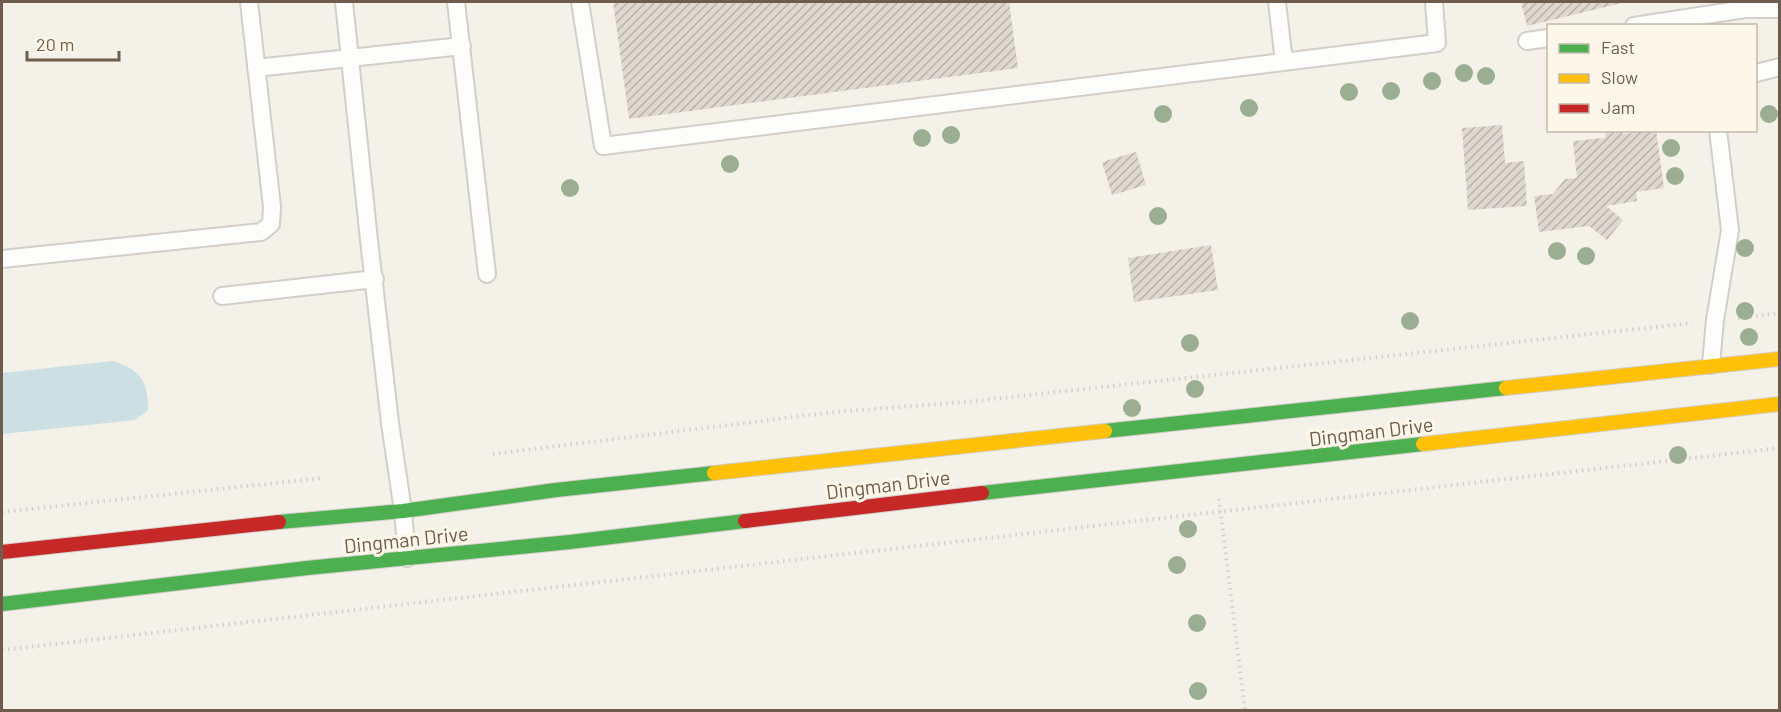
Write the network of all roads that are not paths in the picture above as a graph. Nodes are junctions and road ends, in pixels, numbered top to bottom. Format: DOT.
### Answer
graph roads {
  1 [pos="249,2"];
  2 [pos="344,2"];
  3 [pos="456,2"];
  4 [pos="580,2"];
  5 [pos="1277,2"];
  6 [pos="1434,2"];
  7 [pos="1744,5"];
  8 [pos="1779,9"];
  9 [pos="1644,24"];
  10 [pos="1547,38"];
  11 [pos="1527,41"];
  12 [pos="462,46"];
  13 [pos="350,58"];
  14 [pos="1284,62"];
  15 [pos="1779,67"];
  16 [pos="256,68"];
  17 [pos="1757,72"];
  18 [pos="1718,132"];
  19 [pos="2,259"];
  20 [pos="487,274"];
  21 [pos="375,279"];
  22 [pos="222,296"];
  23 [pos="1779,359"];
  24 [pos="1711,365"];
  25 [pos="1779,404"];
  26 [pos="403,511"];
  27 [pos="2,552"];
  28 [pos="407,558"];
  29 [pos="2,604"];
  1 -- 16 [label="lane"];
  2 -- 13 [label="lane"];
  3 -- 12 [label="lane"];
  4 -- 14 [label="lane"];
  5 -- 14 [label="lane"];
  6 -- 14 [label="lane"];
  7 -- 8 [label="lane"];
  7 -- 9 [label="lane"];
  10 -- 11 [label="lane"];
  12 -- 13 [label="lane"];
  12 -- 20 [label="lane"];
  13 -- 16 [label="lane"];
  13 -- 21 [label="lane"];
  15 -- 17 [label="lane"];
  16 -- 19 [label="lane"];
  18 -- 24 [label="lane"];
  21 -- 22 [label="lane"];
  21 -- 26 [label="lane"];
  23 -- 24 [label="main road, Dingman Drive"];
  24 -- 26 [label="main road, Dingman Drive"];
  25 -- 28 [label="main road, Dingman Drive"];
  26 -- 27 [label="main road, Dingman Drive"];
  26 -- 28 [label="lane"];
  28 -- 29 [label="main road, Dingman Drive"];
}
